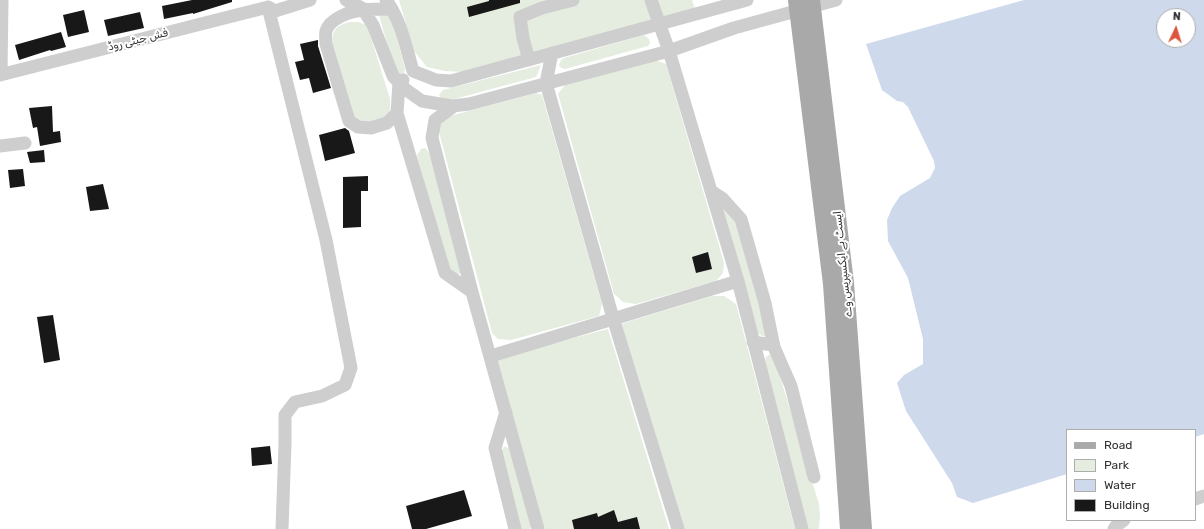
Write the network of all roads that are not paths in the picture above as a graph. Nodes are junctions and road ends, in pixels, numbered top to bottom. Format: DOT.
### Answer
graph roads {
  1 [pos="2,0"];
  2 [pos="310,0"];
  3 [pos="346,0"];
  4 [pos="573,0"];
  5 [pos="651,0"];
  6 [pos="747,0"];
  7 [pos="836,0"];
  8 [pos="813,3"];
  9 [pos="389,5"];
  10 [pos="797,5"];
  11 [pos="264,7"];
  12 [pos="363,10"];
  13 [pos="659,24"];
  14 [pos="669,51"];
  15 [pos="552,53"];
  16 [pos="528,60"];
  17 [pos="413,71"];
  18 [pos="1,74"];
  19 [pos="399,83"];
  20 [pos="546,83"];
  21 [pos="454,106"];
  22 [pos="397,113"];
  23 [pos="25,143"];
  24 [pos="0,146"];
  25 [pos="711,191"];
  26 [pos="738,281"];
  27 [pos="472,292"];
  28 [pos="613,318"];
  29 [pos="753,342"];
  30 [pos="774,347"];
  31 [pos="491,356"];
  32 [pos="506,412"];
  33 [pos="814,477"];
  34 [pos="1123,521"];
  35 [pos="282,529"];
  36 [pos="515,529"];
  37 [pos="538,529"];
  38 [pos="678,529"];
  39 [pos="802,529"];
  40 [pos="848,529"];
  41 [pos="864,529"];
  42 [pos="1114,529"];
  1 -- 18 [label="street"];
  2 -- 11 [label="street, فش جیٹی روڈ"];
  3 -- 12 [label="street"];
  4 -- 16 [label="street"];
  5 -- 13 [label="street"];
  6 -- 13 [label="street"];
  7 -- 8 [label="street"];
  8 -- 10 [label="street"];
  8 -- 41 [label="main road, ایسٹ بے ایکسپریس وے"];
  9 -- 12 [label="street"];
  9 -- 17 [label="street"];
  10 -- 14 [label="street"];
  10 -- 40 [label="main road, ایسٹ بے ایکسپریس وے"];
  11 -- 18 [label="street, فش جیٹی روڈ"];
  11 -- 35 [label="street"];
  12 -- 19 [label="street"];
  12 -- 22 [label="street"];
  13 -- 14 [label="street"];
  13 -- 15 [label="street"];
  14 -- 20 [label="street"];
  14 -- 25 [label="street"];
  15 -- 16 [label="street"];
  15 -- 20 [label="street"];
  16 -- 17 [label="street"];
  17 -- 19 [label="street"];
  19 -- 21 [label="street"];
  19 -- 22 [label="street"];
  20 -- 21 [label="street"];
  20 -- 28 [label="street"];
  21 -- 27 [label="street"];
  22 -- 27 [label="street"];
  23 -- 24 [label="street"];
  25 -- 26 [label="street"];
  25 -- 30 [label="street"];
  26 -- 28 [label="street"];
  26 -- 29 [label="street"];
  27 -- 31 [label="street"];
  28 -- 31 [label="street"];
  28 -- 38 [label="street"];
  29 -- 30 [label="street"];
  29 -- 39 [label="street"];
  30 -- 33 [label="street"];
  31 -- 32 [label="street"];
  32 -- 36 [label="street"];
  32 -- 37 [label="street"];
  34 -- 42 [label="street"];
}
